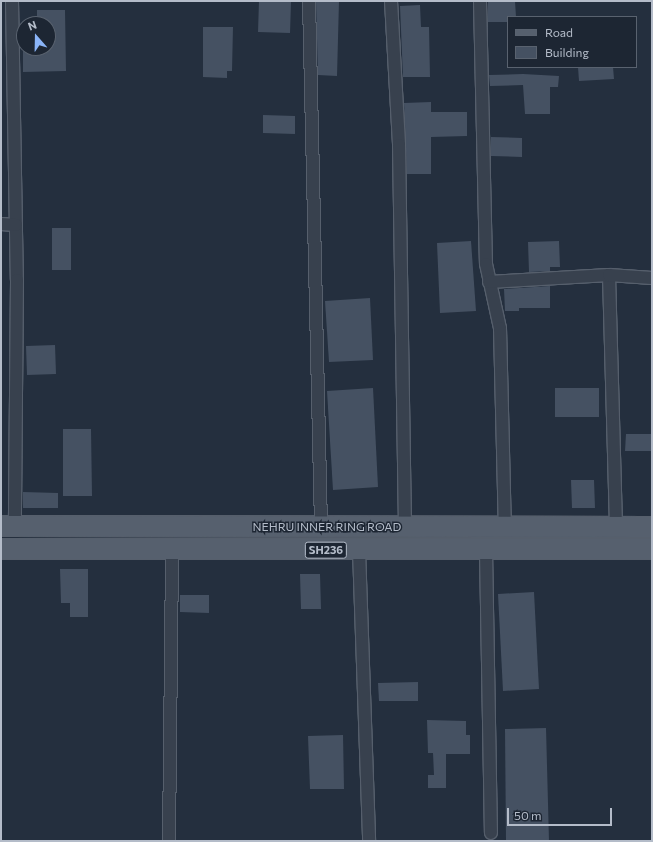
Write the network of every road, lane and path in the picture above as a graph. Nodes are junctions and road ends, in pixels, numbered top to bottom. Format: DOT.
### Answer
graph roads {
  1 [pos="12,1"];
  2 [pos="308,1"];
  3 [pos="391,1"];
  4 [pos="480,1"];
  5 [pos="1,224"];
  6 [pos="16,225"];
  7 [pos="609,275"];
  8 [pos="652,278"];
  9 [pos="489,282"];
  10 [pos="8,526"];
  11 [pos="321,527"];
  12 [pos="405,527"];
  13 [pos="504,527"];
  14 [pos="616,527"];
  15 [pos="652,527"];
  16 [pos="1,549"];
  17 [pos="172,550"];
  18 [pos="358,550"];
  19 [pos="486,550"];
  20 [pos="652,550"];
  21 [pos="491,833"];
  22 [pos="169,841"];
  23 [pos="369,841"];
  1 -- 6 [label="street"];
  2 -- 11 [label="street"];
  3 -- 12 [label="street"];
  4 -- 9 [label="street"];
  5 -- 6 [label="street"];
  6 -- 10 [label="street"];
  7 -- 8 [label="street"];
  7 -- 9 [label="street"];
  7 -- 14 [label="street"];
  9 -- 13 [label="street"];
  10 -- 11 [label="main road, NEHRU INNER RING ROAD / SH236"];
  11 -- 12 [label="main road, NEHRU INNER RING ROAD / SH236"];
  12 -- 13 [label="main road, NEHRU INNER RING ROAD / SH236"];
  13 -- 14 [label="main road, NEHRU INNER RING ROAD / SH236"];
  14 -- 15 [label="main road, NEHRU INNER RING ROAD / SH236"];
  16 -- 17 [label="main road, SH236"];
  17 -- 18 [label="main road, SH236"];
  17 -- 22 [label="street"];
  18 -- 19 [label="main road, SH236"];
  18 -- 23 [label="street"];
  19 -- 20 [label="main road, SH236"];
  19 -- 21 [label="street"];
}
